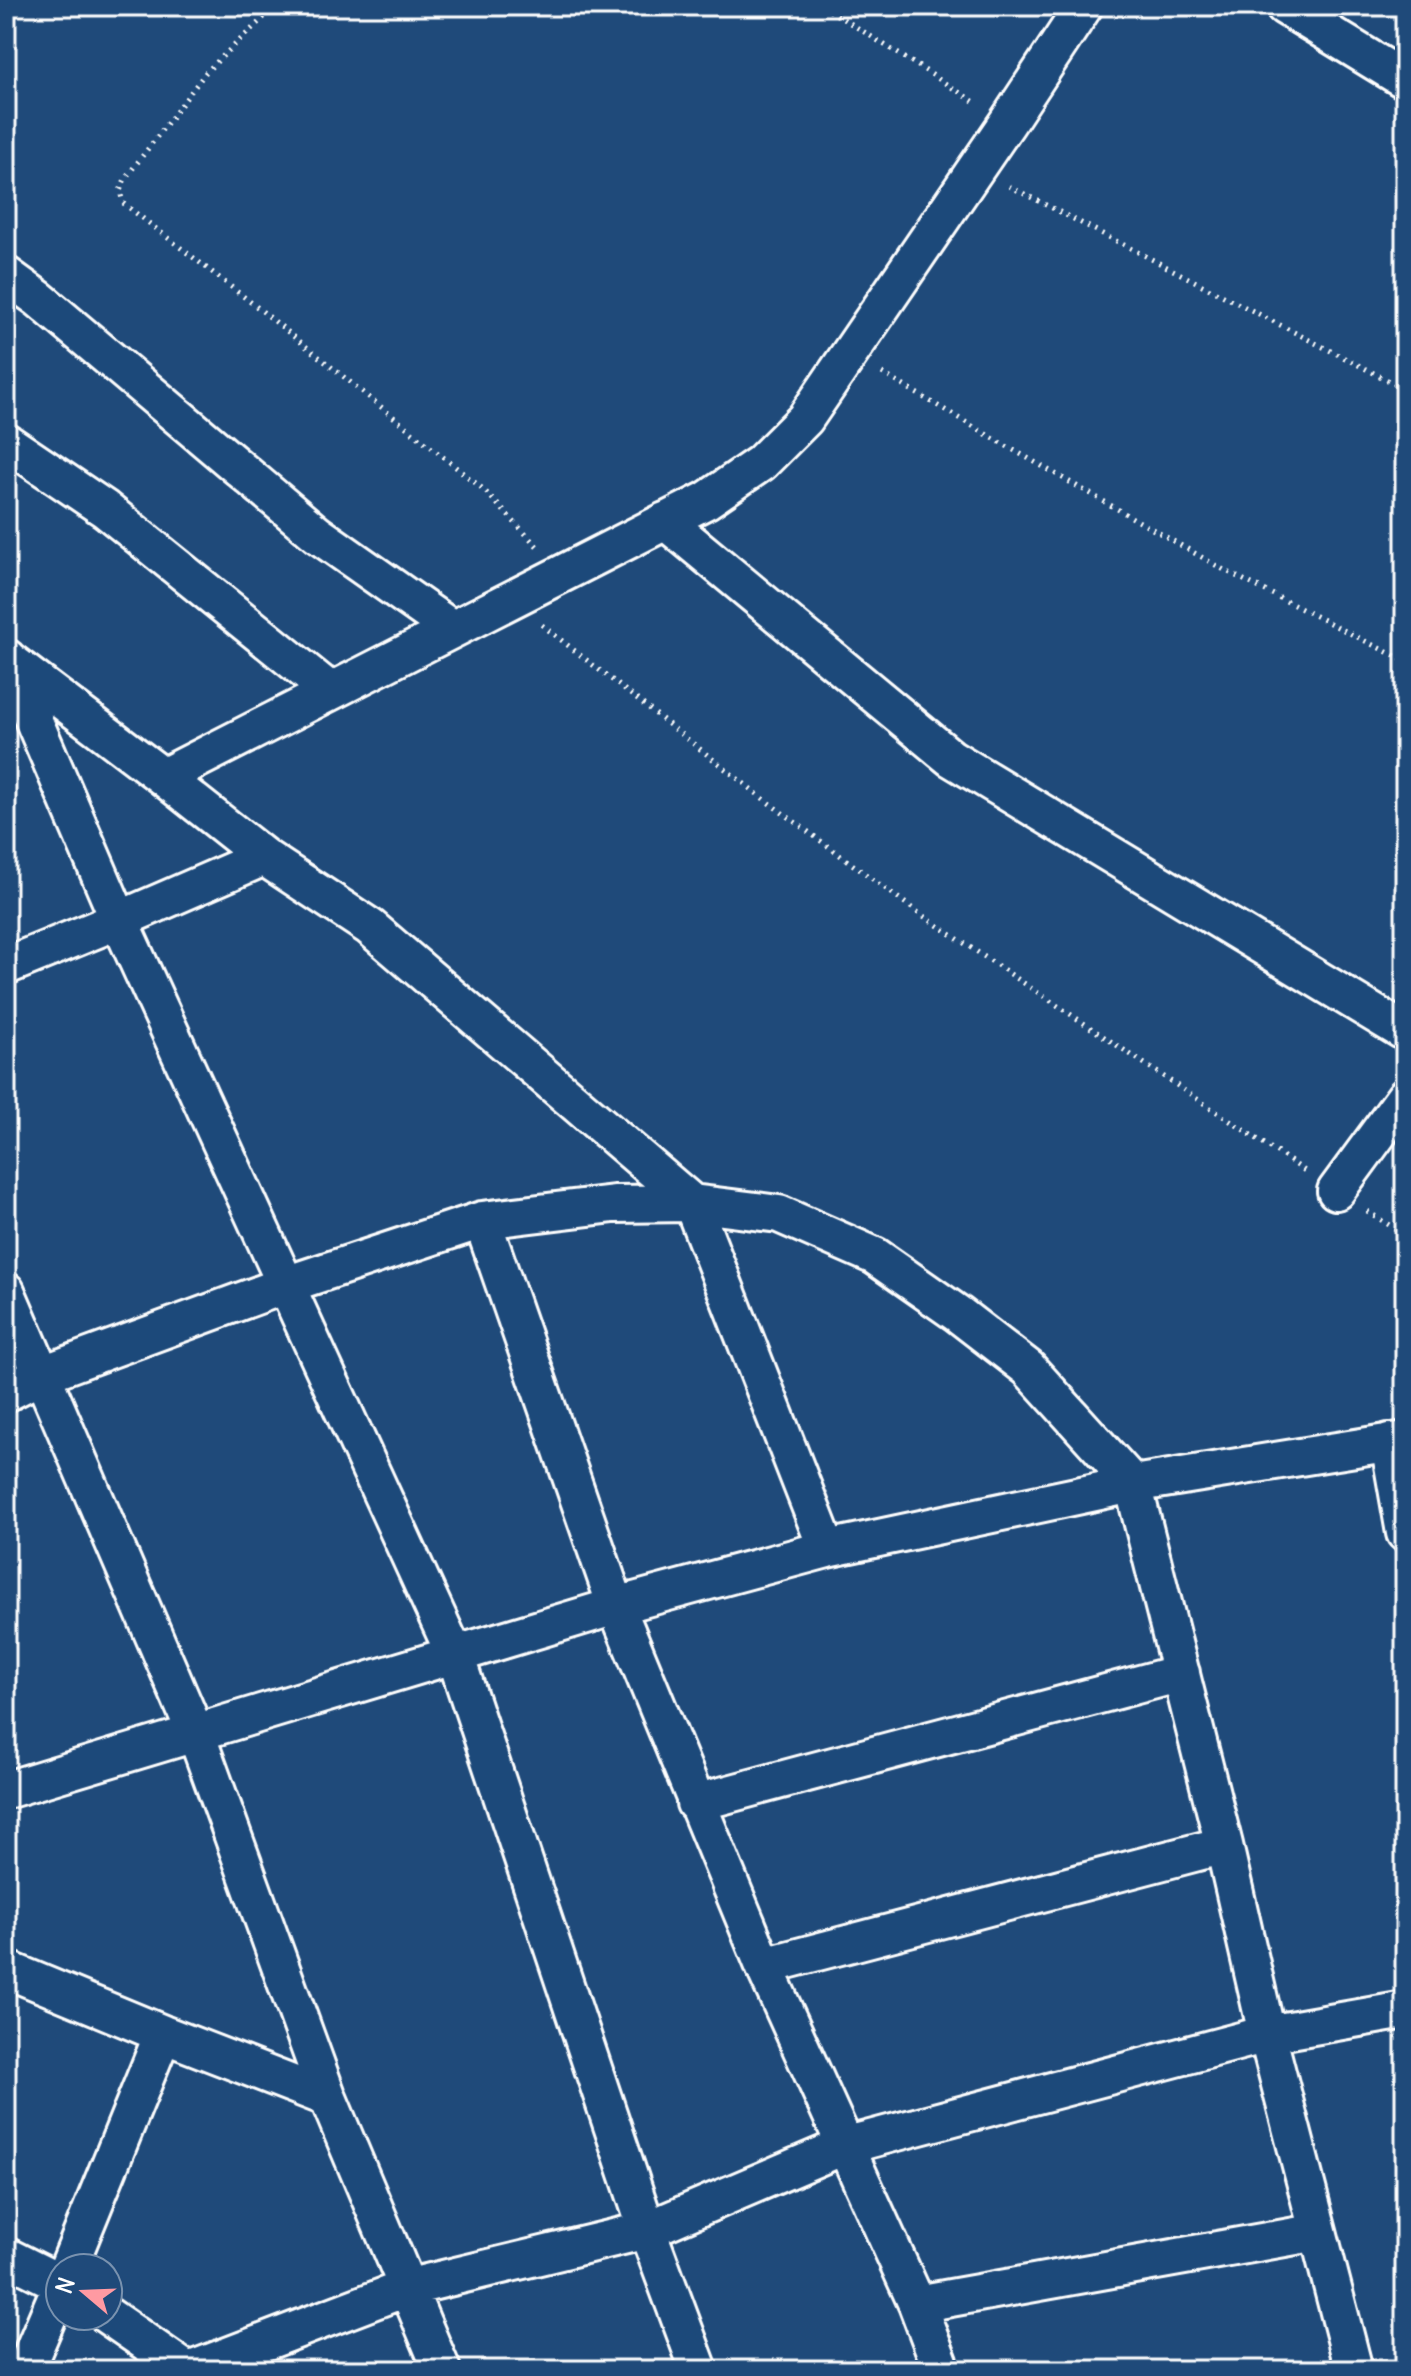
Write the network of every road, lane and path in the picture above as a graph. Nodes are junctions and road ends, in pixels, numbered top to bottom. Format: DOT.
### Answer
graph roads {
  1 [pos="276,6"];
  2 [pos="823,6"];
  3 [pos="1084,6"];
  4 [pos="1284,6"];
  5 [pos="1405,80"];
  6 [pos="1007,123"];
  7 [pos="976,169"];
  8 [pos="6,275"];
  9 [pos="850,354"];
  10 [pos="1405,389"];
  11 [pos="6,442"];
  12 [pos="665,521"];
  13 [pos="563,573"];
  14 [pos="510,600"];
  15 [pos="452,629"];
  16 [pos="7,658"];
  17 [pos="1405,661"];
  18 [pos="330,691"];
  19 [pos="163,777"];
  20 [pos="264,857"];
  21 [pos="119,920"];
  22 [pos="6,966"];
  23 [pos="1405,1032"];
  24 [pos="1405,1097"];
  25 [pos="1336,1191"];
  26 [pos="692,1203"];
  27 [pos="482,1220"];
  28 [pos="1405,1235"];
  29 [pos="285,1285"];
  30 [pos="6,1291"];
  31 [pos="43,1374"];
  32 [pos="6,1393"];
  33 [pos="1397,1441"];
  34 [pos="1133,1484"];
  35 [pos="1405,1533"];
  36 [pos="827,1549"];
  37 [pos="616,1606"];
  38 [pos="455,1655"];
  39 [pos="1181,1673"];
  40 [pos="196,1734"];
  41 [pos="6,1790"];
  42 [pos="695,1803"];
  43 [pos="1224,1845"];
  44 [pos="764,1966"];
  45 [pos="6,1969"];
  46 [pos="1405,2010"];
  47 [pos="163,2034"];
  48 [pos="1267,2034"];
  49 [pos="328,2098"];
  50 [pos="844,2146"];
  51 [pos="647,2230"];
  52 [pos="1318,2232"];
  53 [pos="74,2252"];
  54 [pos="6,2256"];
  55 [pos="44,2277"];
  56 [pos="406,2288"];
  57 [pos="917,2304"];
  58 [pos="44,2324"];
  59 [pos="124,2327"];
  60 [pos="25,2370"];
  61 [pos="189,2370"];
  62 [pos="442,2370"];
  63 [pos="699,2370"];
  64 [pos="942,2370"];
  65 [pos="1354,2370"];
  1 -- 13 [label="path"];
  2 -- 6 [label="path"];
  3 -- 6 [label="street"];
  4 -- 5 [label="street"];
  6 -- 7 [label="street"];
  7 -- 9 [label="street"];
  7 -- 10 [label="path"];
  8 -- 15 [label="street"];
  9 -- 12 [label="street"];
  9 -- 17 [label="path"];
  11 -- 18 [label="street"];
  12 -- 13 [label="street"];
  12 -- 23 [label="street"];
  13 -- 14 [label="street"];
  14 -- 15 [label="street"];
  14 -- 25 [label="path"];
  15 -- 18 [label="street"];
  16 -- 19 [label="street"];
  16 -- 21 [label="street"];
  18 -- 19 [label="street"];
  19 -- 20 [label="street"];
  20 -- 21 [label="street"];
  20 -- 26 [label="street"];
  21 -- 22 [label="street"];
  21 -- 29 [label="street"];
  24 -- 25 [label="street"];
  25 -- 28 [label="path"];
  26 -- 27 [label="street"];
  26 -- 34 [label="street"];
  26 -- 36 [label="street"];
  27 -- 29 [label="street"];
  27 -- 37 [label="street"];
  29 -- 31 [label="street"];
  29 -- 38 [label="street"];
  30 -- 31 [label="street"];
  31 -- 32 [label="street"];
  31 -- 40 [label="street"];
  33 -- 34 [label="street"];
  33 -- 35 [label="street"];
  34 -- 36 [label="street"];
  34 -- 39 [label="street"];
  36 -- 37 [label="street"];
  37 -- 38 [label="street"];
  37 -- 42 [label="street"];
  38 -- 40 [label="street"];
  38 -- 51 [label="street"];
  39 -- 42 [label="street"];
  39 -- 43 [label="street"];
  40 -- 41 [label="street"];
  40 -- 49 [label="street"];
  42 -- 44 [label="street"];
  43 -- 44 [label="street"];
  43 -- 48 [label="street"];
  44 -- 50 [label="street"];
  45 -- 47 [label="street"];
  46 -- 48 [label="street"];
  47 -- 49 [label="street"];
  47 -- 53 [label="street"];
  48 -- 50 [label="street"];
  48 -- 52 [label="street"];
  49 -- 56 [label="street"];
  50 -- 51 [label="street"];
  50 -- 57 [label="street"];
  51 -- 56 [label="street"];
  51 -- 63 [label="street"];
  52 -- 57 [label="street"];
  52 -- 65 [label="street"];
  54 -- 55 [label="street"];
  56 -- 61 [label="street"];
  56 -- 62 [label="street"];
  57 -- 64 [label="street"];
  58 -- 60 [label="street"];
  59 -- 61 [label="street"];
}
